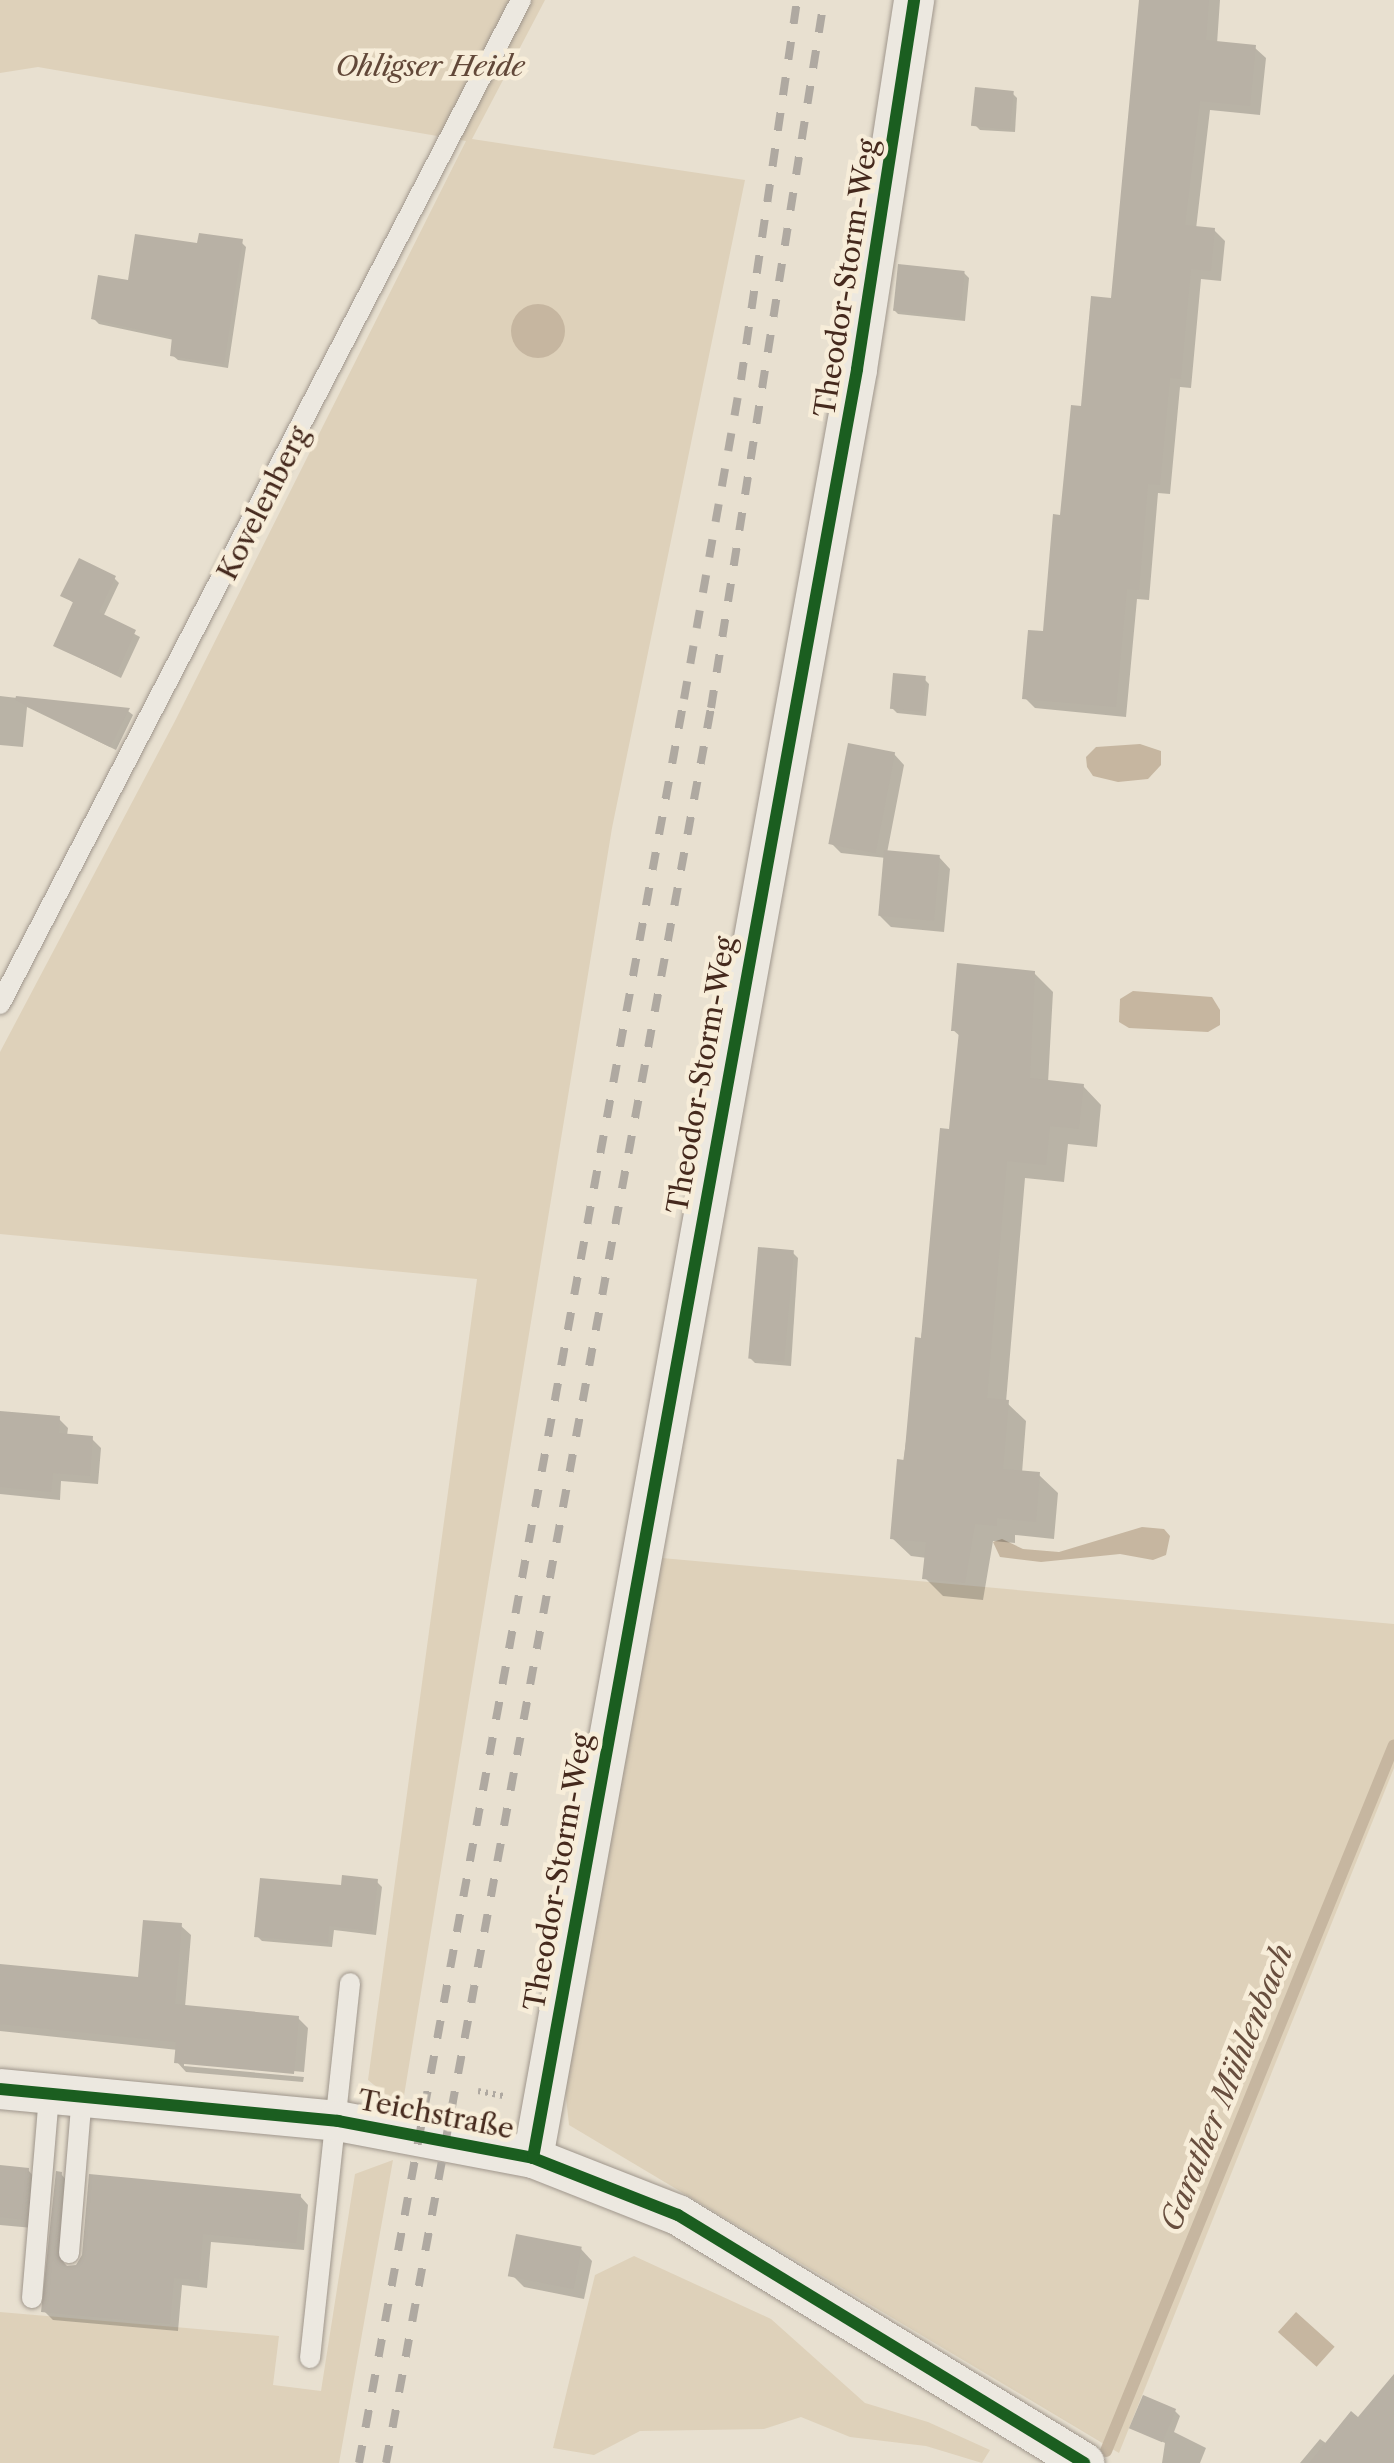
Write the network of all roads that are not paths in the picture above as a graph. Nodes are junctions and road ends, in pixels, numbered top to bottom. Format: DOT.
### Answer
graph roads {
  1 [pos="521,0"];
  2 [pos="914,0"];
  3 [pos="0,1004"];
  4 [pos="350,1983"];
  5 [pos="0,2090"];
  6 [pos="66,2095"];
  7 [pos="338,2121"];
  8 [pos="532,2158"];
  9 [pos="69,2253"];
  10 [pos="32,2298"];
  11 [pos="310,2358"];
  12 [pos="1084,2463"];
  1 -- 3 [label="lane, Kovelenberg"];
  2 -- 8 [label="street, Theodor-Storm-Weg"];
  4 -- 7 [label="lane"];
  5 -- 6 [label="street, Teichstraße"];
  6 -- 7 [label="street, Teichstraße"];
  6 -- 9 [label="lane"];
  6 -- 10 [label="lane"];
  7 -- 8 [label="street, Teichstraße"];
  7 -- 11 [label="lane"];
  8 -- 12 [label="street, Teichstraße"];
}
